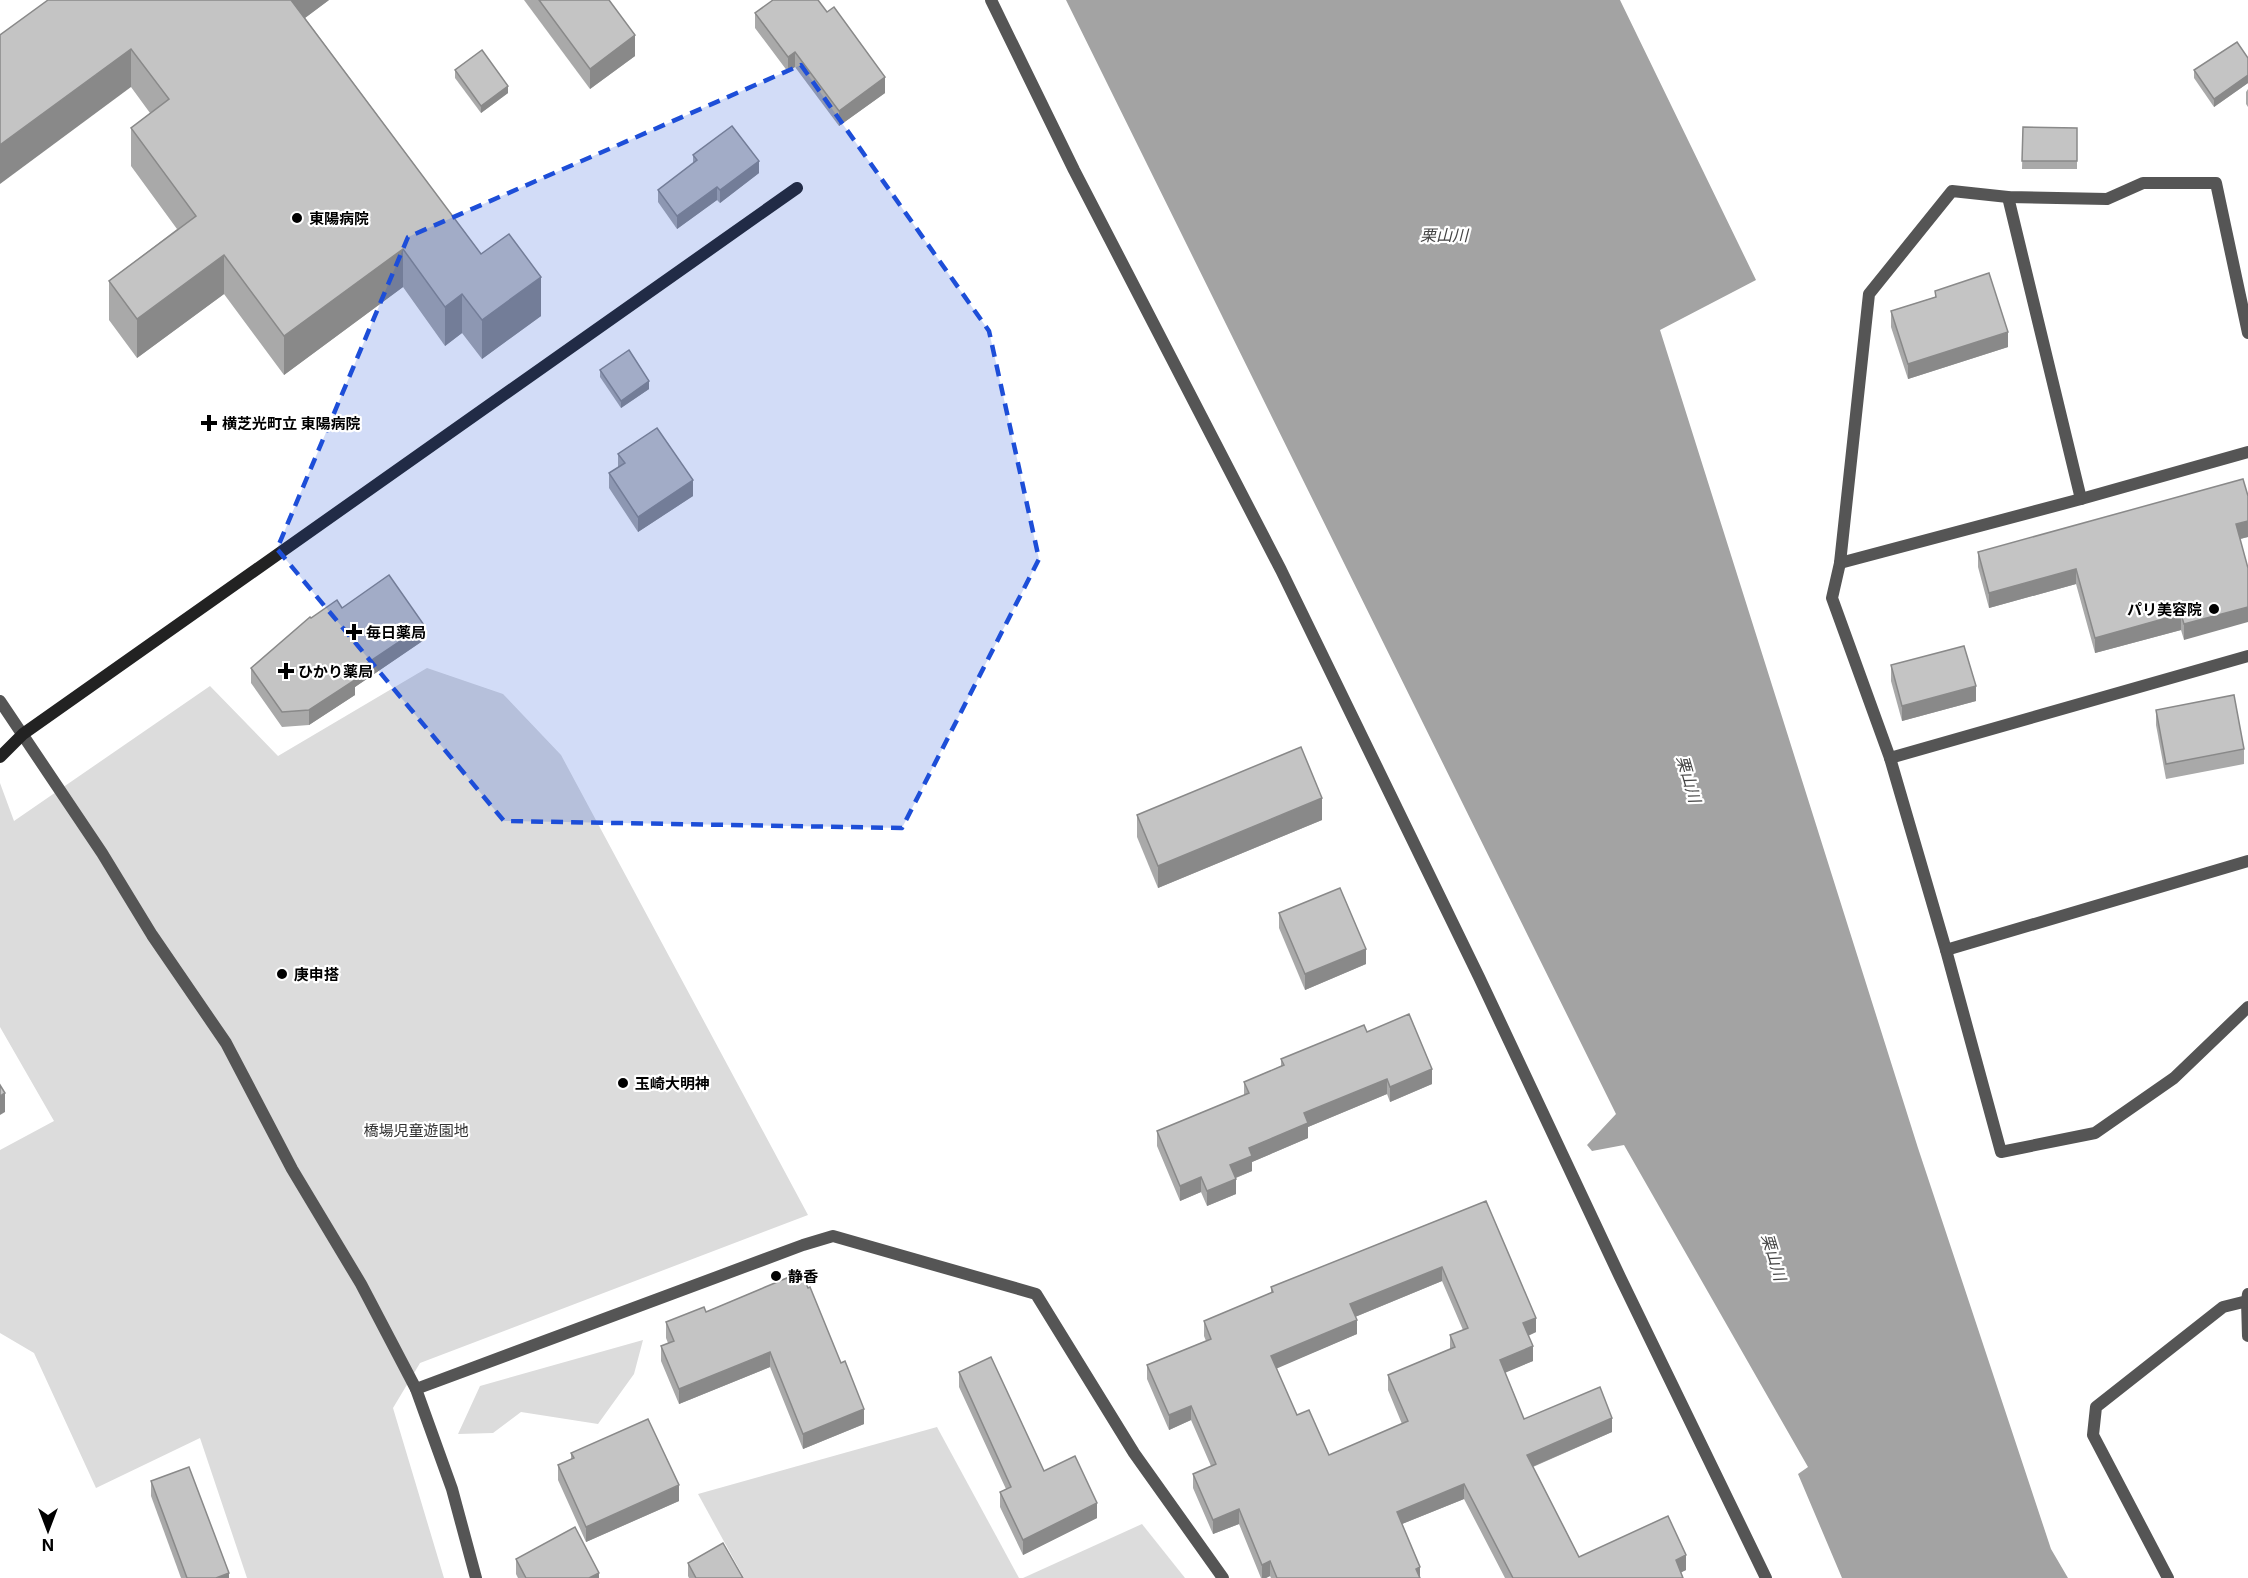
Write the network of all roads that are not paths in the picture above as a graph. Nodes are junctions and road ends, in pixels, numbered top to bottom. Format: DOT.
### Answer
graph roads {
  1 [pos="991,0"];
  2 [pos="797,188"];
  3 [pos="2008,197"];
  4 [pos="2248,333"];
  5 [pos="2248,452"];
  6 [pos="2081,499"];
  7 [pos="1840,563"];
  8 [pos="2248,656"];
  9 [pos="0,701"];
  10 [pos="23,734"];
  11 [pos="0,757"];
  12 [pos="1890,759"];
  13 [pos="2248,861"];
  14 [pos="1946,950"];
  15 [pos="2248,1007"];
  16 [pos="2248,1294"];
  17 [pos="2247,1301"];
  18 [pos="2248,1336"];
  19 [pos="416,1389"];
  20 [pos="476,1578"];
  21 [pos="1223,1578"];
  22 [pos="1766,1578"];
  23 [pos="2168,1578"];
  1 -- 22 [label="street"];
  2 -- 10 [label="street"];
  3 -- 4 [label="street"];
  3 -- 6 [label="street"];
  3 -- 7 [label="street"];
  5 -- 6 [label="street"];
  6 -- 7 [label="street"];
  7 -- 12 [label="street"];
  8 -- 12 [label="street"];
  9 -- 10 [label="street"];
  10 -- 11 [label="street"];
  10 -- 19 [label="street"];
  12 -- 14 [label="street"];
  13 -- 14 [label="street"];
  14 -- 15 [label="street"];
  16 -- 17 [label="street"];
  17 -- 18 [label="street"];
  17 -- 23 [label="street"];
  19 -- 20 [label="street"];
  19 -- 21 [label="street"];
}
